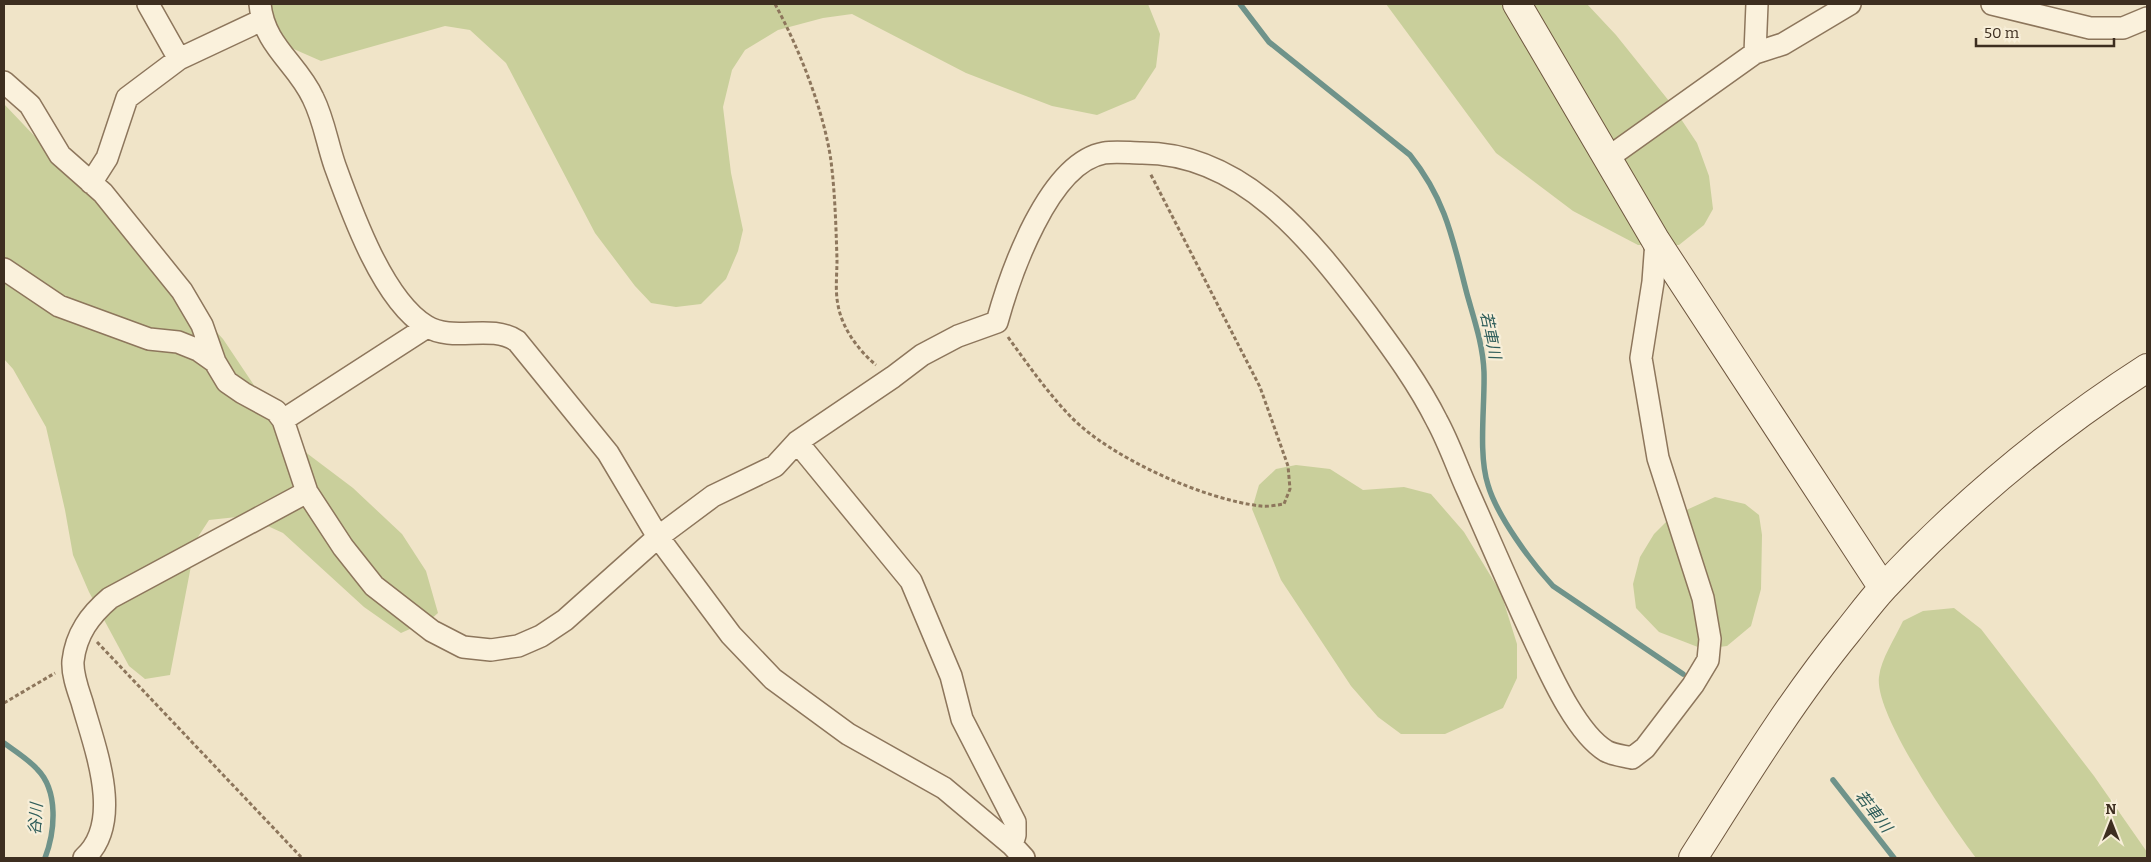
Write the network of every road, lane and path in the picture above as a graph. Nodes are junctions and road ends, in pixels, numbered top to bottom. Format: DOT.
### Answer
graph roads {
  1 [pos="148,4"];
  2 [pos="775,4"];
  3 [pos="1517,4"];
  4 [pos="1758,4"];
  5 [pos="1850,4"];
  6 [pos="1992,4"];
  7 [pos="261,12"];
  8 [pos="2147,18"];
  9 [pos="1755,53"];
  10 [pos="180,59"];
  11 [pos="4,82"];
  12 [pos="1139,153"];
  13 [pos="1609,157"];
  14 [pos="91,183"];
  15 [pos="1656,241"];
  16 [pos="4,269"];
  17 [pos="997,322"];
  18 [pos="427,326"];
  19 [pos="215,362"];
  20 [pos="2147,368"];
  21 [pos="892,377"];
  22 [pos="283,420"];
  23 [pos="797,442"];
  24 [pos="307,492"];
  25 [pos="658,537"];
  26 [pos="1883,588"];
  27 [pos="83,627"];
  28 [pos="73,664"];
  29 [pos="4,702"];
  30 [pos="1018,852"];
  31 [pos="84,858"];
  32 [pos="302,858"];
  33 [pos="1693,858"];
  1 -- 10 [label="street"];
  2 -- 21 [label="path"];
  3 -- 13 [label="street"];
  4 -- 9 [label="street"];
  5 -- 9 [label="street"];
  6 -- 8 [label="street"];
  7 -- 10 [label="street"];
  7 -- 18 [label="street"];
  9 -- 13 [label="street"];
  10 -- 14 [label="street"];
  11 -- 14 [label="street"];
  12 -- 15 [label="street"];
  12 -- 17 [label="street"];
  12 -- 17 [label="path"];
  13 -- 15 [label="street"];
  14 -- 19 [label="street"];
  15 -- 26 [label="street"];
  16 -- 19 [label="street"];
  17 -- 21 [label="street"];
  18 -- 22 [label="street"];
  18 -- 25 [label="street"];
  19 -- 22 [label="street"];
  20 -- 26 [label="street"];
  21 -- 23 [label="street"];
  22 -- 24 [label="street"];
  23 -- 25 [label="street"];
  23 -- 30 [label="street"];
  24 -- 25 [label="street"];
  24 -- 27 [label="street"];
  25 -- 30 [label="street"];
  26 -- 33 [label="street"];
  27 -- 28 [label="street"];
  27 -- 32 [label="path"];
  28 -- 29 [label="path"];
  28 -- 31 [label="street"];
}
